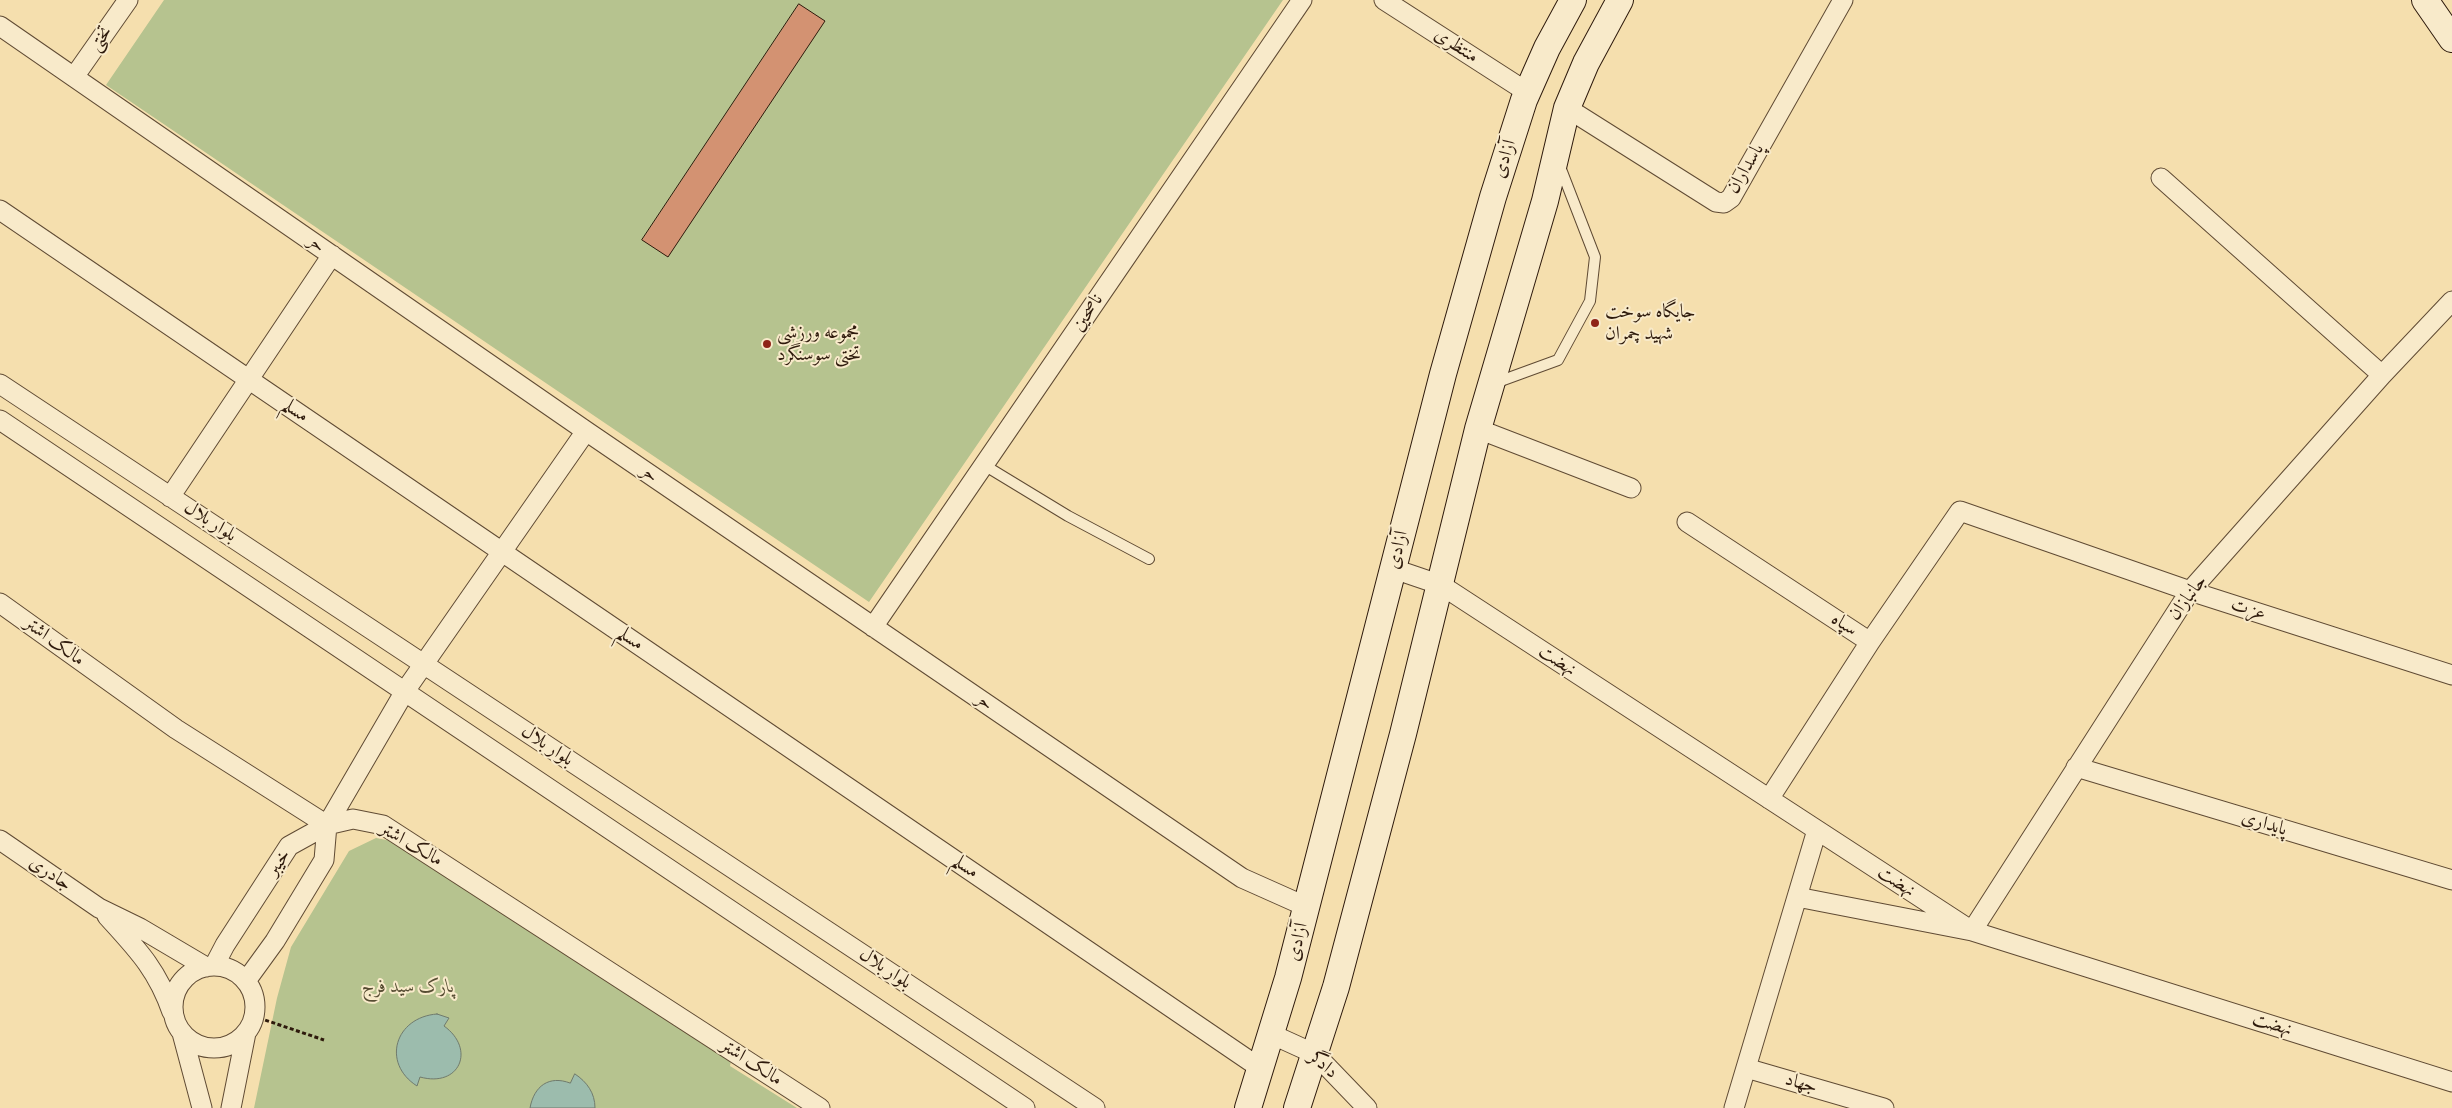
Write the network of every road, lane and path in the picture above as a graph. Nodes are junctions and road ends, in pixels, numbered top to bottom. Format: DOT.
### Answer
graph roads {
  1 [pos="128,0"];
  2 [pos="1302,0"];
  3 [pos="1384,0"];
  4 [pos="1573,0"];
  5 [pos="1620,0"];
  6 [pos="1843,0"];
  7 [pos="2425,0"];
  8 [pos="0,26"];
  9 [pos="2452,39"];
  10 [pos="74,77"];
  11 [pos="1527,92"];
  12 [pos="1567,108"];
  13 [pos="1556,156"];
  14 [pos="2161,178"];
  15 [pos="0,210"];
  16 [pos="332,255"];
  17 [pos="2452,301"];
  18 [pos="2382,375"];
  19 [pos="249,380"];
  20 [pos="0,384"];
  21 [pos="1492,384"];
  22 [pos="0,420"];
  23 [pos="1478,429"];
  24 [pos="586,431"];
  25 [pos="984,465"];
  26 [pos="1631,488"];
  27 [pos="170,496"];
  28 [pos="1687,522"];
  29 [pos="502,552"];
  30 [pos="1150,559"];
  31 [pos="1394,569"];
  32 [pos="1441,585"];
  33 [pos="2190,591"];
  34 [pos="0,602"];
  35 [pos="873,627"];
  36 [pos="1870,642"];
  37 [pos="424,664"];
  38 [pos="2452,675"];
  39 [pos="405,691"];
  40 [pos="2076,768"];
  41 [pos="1769,799"];
  42 [pos="327,825"];
  43 [pos="1817,830"];
  44 [pos="0,840"];
  45 [pos="2452,880"];
  46 [pos="1797,898"];
  47 [pos="1307,907"];
  48 [pos="99,908"];
  49 [pos="1972,931"];
  50 [pos="210,967"];
  51 [pos="246,981"];
  52 [pos="173,1016"];
  53 [pos="255,1016"];
  54 [pos="182,1033"];
  55 [pos="246,1033"];
  56 [pos="1271,1034"];
  57 [pos="324,1040"];
  58 [pos="1314,1054"];
  59 [pos="1260,1068"];
  60 [pos="1746,1068"];
  61 [pos="2452,1082"];
  62 [pos="202,1108"];
  63 [pos="230,1108"];
  64 [pos="820,1108"];
  65 [pos="1025,1108"];
  66 [pos="1095,1108"];
  67 [pos="1248,1108"];
  68 [pos="1297,1108"];
  69 [pos="1367,1108"];
  70 [pos="1734,1108"];
  71 [pos="1884,1108"];
  1 -- 10 [label="street, تختی"];
  2 -- 25 [label="street, ناصحین"];
  3 -- 11 [label="street, منتظری"];
  4 -- 11 [label="main road, آزادی"];
  5 -- 12 [label="main road"];
  6 -- 12 [label="street, پاسداران"];
  7 -- 9 [label="main road"];
  8 -- 10 [label="street, حر"];
  10 -- 16 [label="street, حر"];
  11 -- 31 [label="main road, آزادی"];
  12 -- 13 [label="main road"];
  13 -- 21 [label="main road"];
  13 -- 21 [label="lane"];
  14 -- 18 [label="street"];
  15 -- 19 [label="street, مسلم"];
  16 -- 19 [label="street"];
  16 -- 24 [label="street, حر"];
  17 -- 18 [label="street, جانبازان"];
  18 -- 33 [label="street, جانبازان"];
  19 -- 27 [label="street"];
  19 -- 29 [label="street, مسلم"];
  20 -- 27 [label="street, بلوار بلال"];
  21 -- 23 [label="main road"];
  22 -- 39 [label="street, بلوار بلال"];
  23 -- 26 [label="street"];
  23 -- 32 [label="main road"];
  24 -- 29 [label="street"];
  24 -- 35 [label="street, حر"];
  25 -- 30 [label="lane"];
  25 -- 35 [label="street, ناصحین"];
  27 -- 37 [label="street, بلوار بلال"];
  28 -- 36 [label="street, سپاه"];
  29 -- 37 [label="street"];
  29 -- 59 [label="street, مسلم"];
  31 -- 32 [label="street, نهضت"];
  31 -- 47 [label="main road, آزادی"];
  32 -- 41 [label="street, نهضت"];
  32 -- 58 [label="main road"];
  33 -- 36 [label="street, عزت"];
  33 -- 38 [label="street, عزت"];
  33 -- 40 [label="street, جانبازان"];
  34 -- 42 [label="street, مالک اشتر"];
  35 -- 47 [label="street, حر"];
  36 -- 41 [label="street, سپاه"];
  37 -- 39 [label="street"];
  37 -- 66 [label="street, بلوار بلال"];
  39 -- 42 [label="street"];
  39 -- 65 [label="street, بلوار بلال"];
  40 -- 45 [label="street, پایداری"];
  40 -- 49 [label="street, جانبازان"];
  41 -- 43 [label="street, نهضت"];
  42 -- 50 [label="street, خیبر"];
  42 -- 51 [label="street, خیبر"];
  42 -- 64 [label="street, مالک اشتر"];
  43 -- 46 [label="street"];
  43 -- 49 [label="street, نهضت"];
  44 -- 48 [label="street, جادری"];
  46 -- 49 [label="street"];
  46 -- 60 [label="street"];
  47 -- 56 [label="main road, آزادی"];
  48 -- 50 [label="street"];
  48 -- 52 [label="street"];
  49 -- 61 [label="street, نهضت"];
  50 -- 51 [label="street"];
  50 -- 52 [label="street"];
  51 -- 53 [label="street"];
  52 -- 54 [label="street"];
  53 -- 55 [label="street"];
  53 -- 57 [label="path"];
  54 -- 55 [label="street"];
  54 -- 62 [label="street"];
  55 -- 63 [label="street"];
  56 -- 58 [label="street, دادگر"];
  56 -- 59 [label="main road, آزادی"];
  58 -- 68 [label="main road"];
  58 -- 69 [label="street, دادگر"];
  59 -- 67 [label="main road, آزادی"];
  60 -- 70 [label="street"];
  60 -- 71 [label="street, جهاد"];
}
